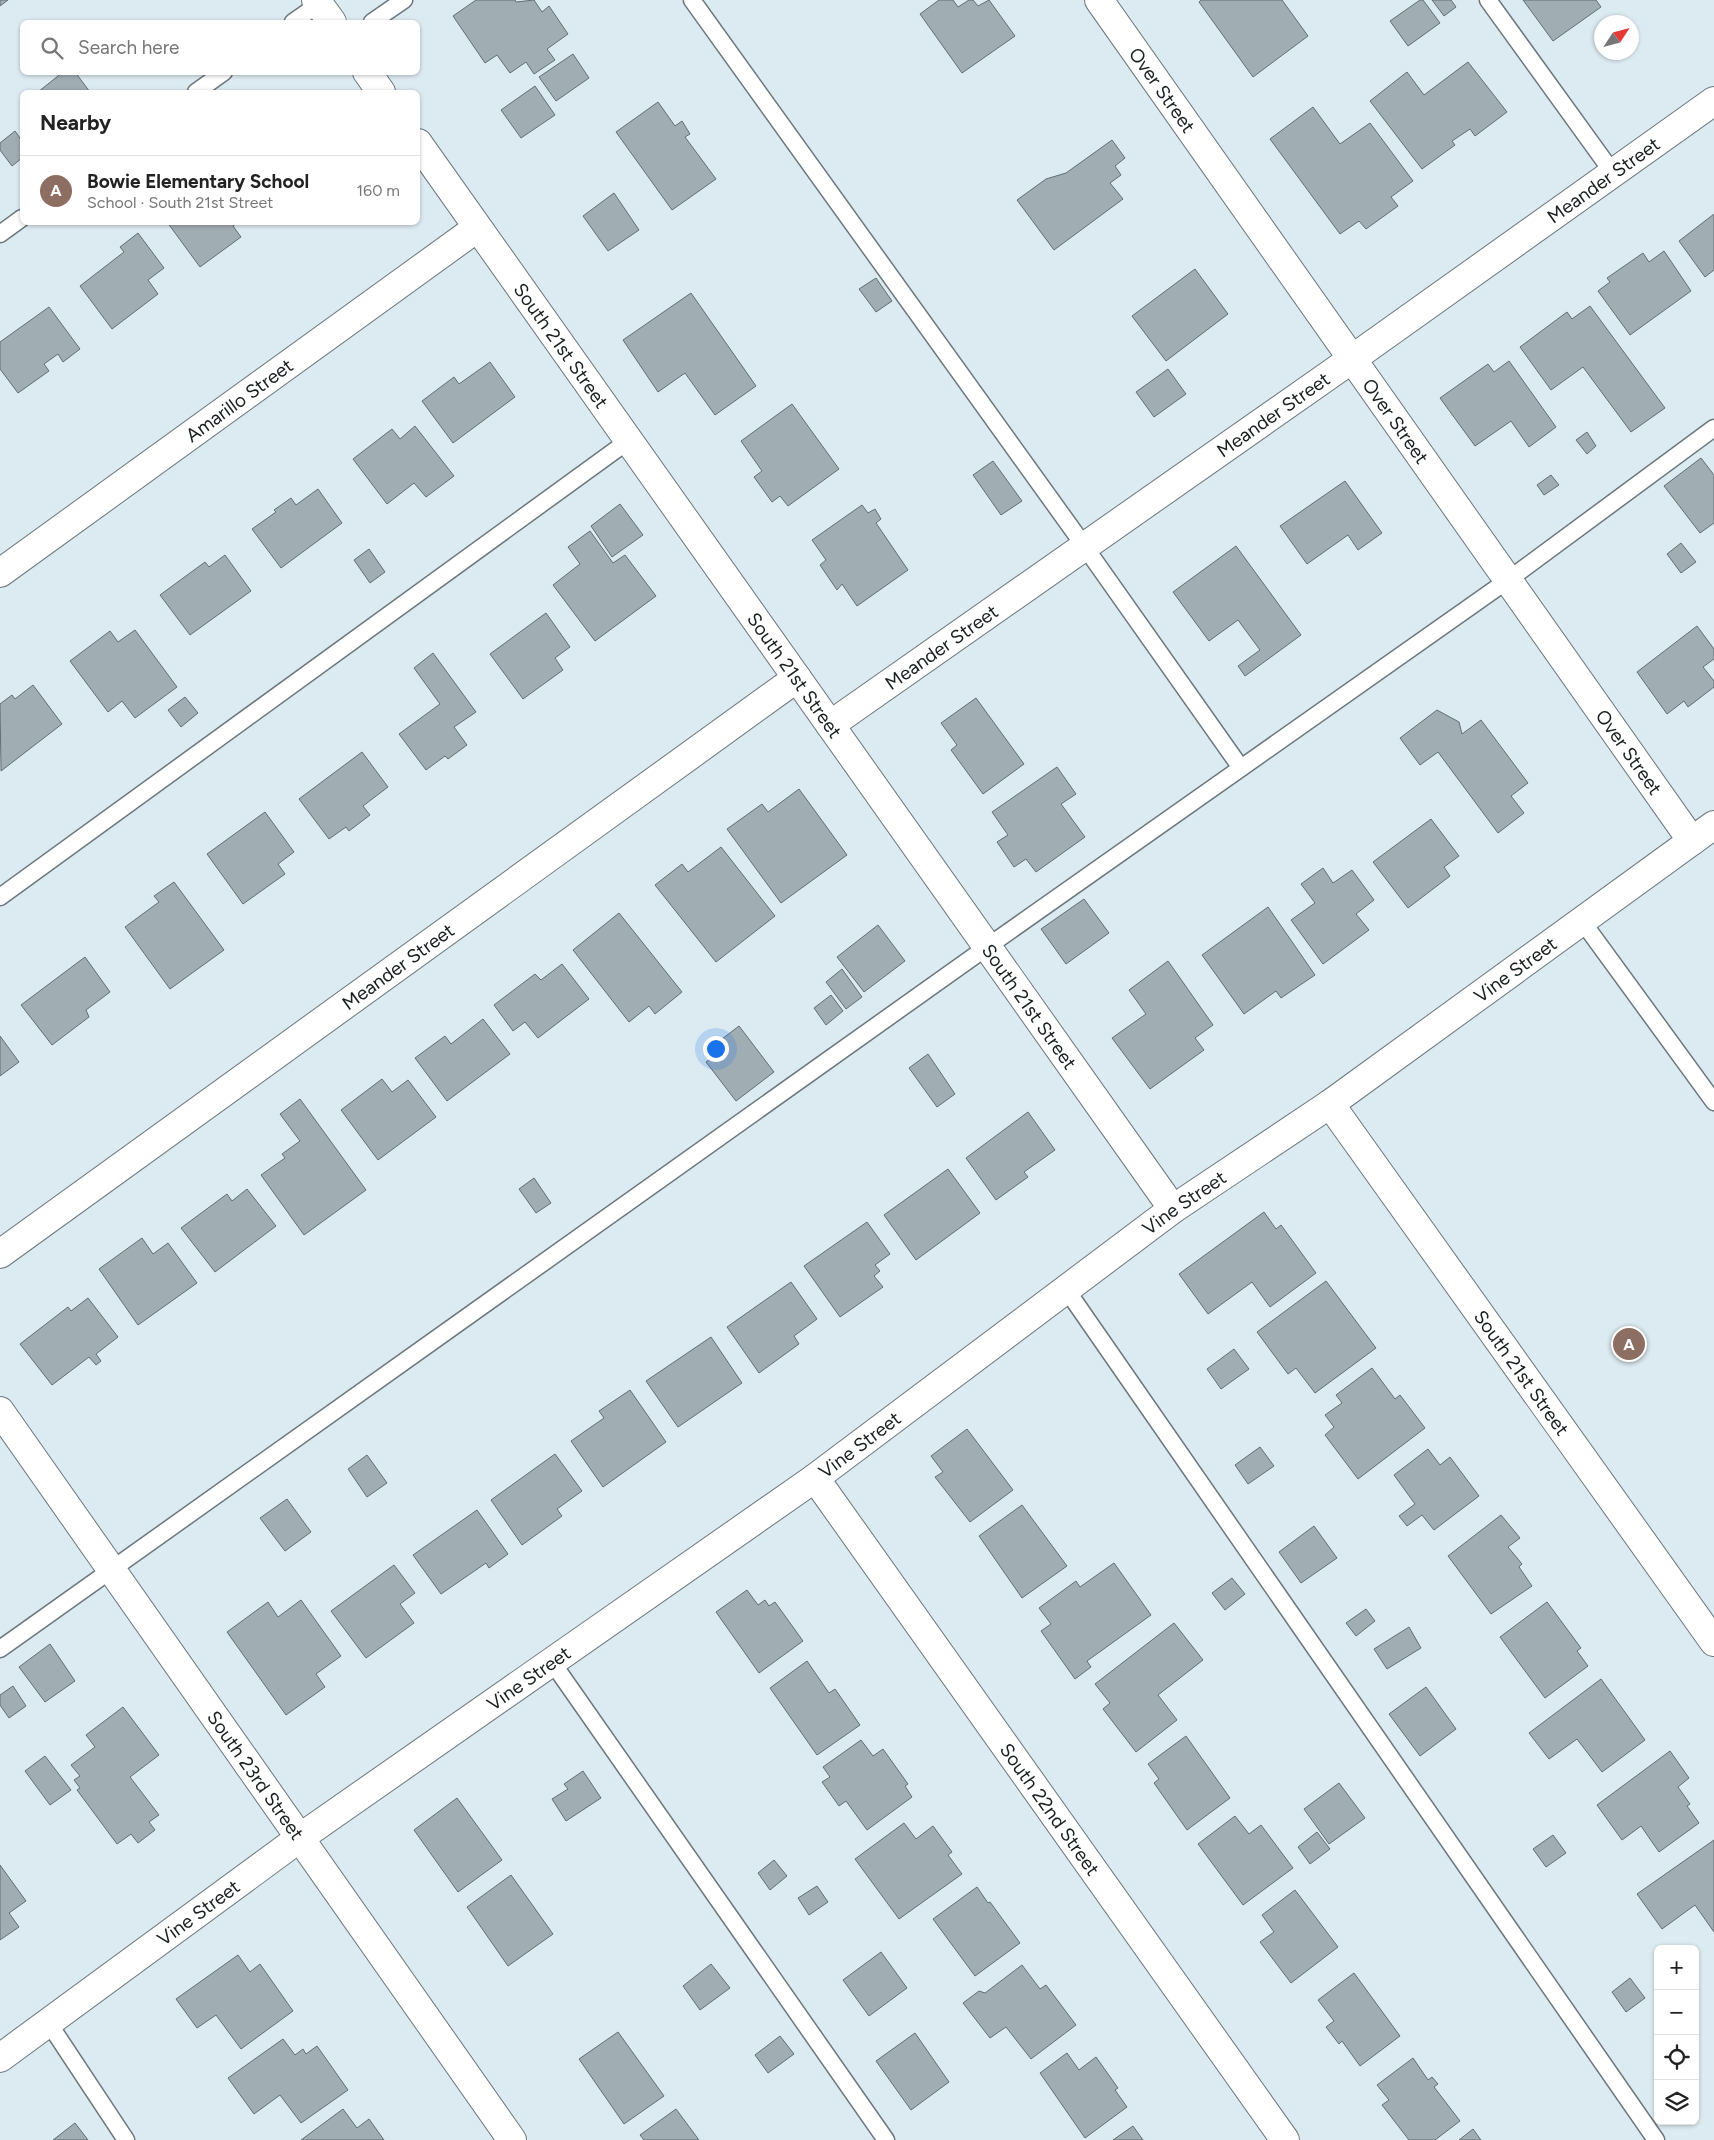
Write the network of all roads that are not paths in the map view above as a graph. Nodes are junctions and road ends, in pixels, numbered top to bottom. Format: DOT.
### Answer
graph roads {
  1 [pos="404,0"];
  2 [pos="692,0"];
  3 [pos="1099,0"];
  4 [pos="1488,0"];
  5 [pos="322,9"];
  6 [pos="297,20"];
  7 [pos="375,20"];
  8 [pos="220,75"];
  9 [pos="369,75"];
  10 [pos="199,90"];
  11 [pos="380,90"];
  12 [pos="1713,104"];
  13 [pos="420,147"];
  14 [pos="1613,173"];
  15 [pos="20,219"];
  16 [pos="477,228"];
  17 [pos="0,234"];
  18 [pos="1352,359"];
  19 [pos="1714,428"];
  20 [pos="628,441"];
  21 [pos="1084,547"];
  22 [pos="0,573"];
  23 [pos="1508,580"];
  24 [pos="797,678"];
  25 [pos="830,725"];
  26 [pos="1241,768"];
  27 [pos="1714,825"];
  28 [pos="1692,841"];
  29 [pos="0,897"];
  30 [pos="1582,921"];
  31 [pos="987,947"];
  32 [pos="1714,1102"];
  33 [pos="1330,1104"];
  34 [pos="1173,1209"];
  35 [pos="0,1254"];
  36 [pos="1066,1289"];
  37 [pos="0,1411"];
  38 [pos="815,1478"];
  39 [pos="112,1570"];
  40 [pos="1714,1642"];
  41 [pos="0,1649"];
  42 [pos="552,1662"];
  43 [pos="301,1837"];
  44 [pos="48,2022"];
  45 [pos="0,2058"];
  46 [pos="126,2140"];
  47 [pos="512,2140"];
  48 [pos="886,2140"];
  49 [pos="1285,2140"];
  50 [pos="1656,2140"];
  1 -- 7 [label="lane"];
  2 -- 21 [label="lane"];
  3 -- 18 [label="street, Over Street"];
  4 -- 14 [label="lane"];
  5 -- 6 [label="lane"];
  8 -- 10 [label="lane"];
  9 -- 11 [label="street"];
  12 -- 14 [label="street, Meander Street"];
  13 -- 16 [label="street, South 21st Street"];
  14 -- 18 [label="street, Meander Street"];
  15 -- 17 [label="lane"];
  16 -- 20 [label="street, South 21st Street"];
  16 -- 22 [label="street, Amarillo Street"];
  18 -- 21 [label="street, Meander Street"];
  18 -- 23 [label="street, Over Street"];
  19 -- 23 [label="lane"];
  20 -- 24 [label="street, South 21st Street"];
  20 -- 29 [label="lane"];
  21 -- 25 [label="street, Meander Street"];
  21 -- 26 [label="lane"];
  23 -- 26 [label="lane"];
  23 -- 28 [label="street, Over Street"];
  24 -- 25 [label="street, South 21st Street"];
  24 -- 35 [label="street, Meander Street"];
  25 -- 31 [label="street, South 21st Street"];
  26 -- 31 [label="lane"];
  27 -- 28 [label="street, Vine Street"];
  28 -- 30 [label="street, Vine Street"];
  30 -- 32 [label="lane"];
  30 -- 33 [label="street, Vine Street"];
  31 -- 34 [label="street, South 21st Street"];
  31 -- 39 [label="lane"];
  33 -- 34 [label="street, Vine Street"];
  33 -- 40 [label="street, South 21st Street"];
  34 -- 36 [label="street, Vine Street"];
  36 -- 38 [label="street, Vine Street"];
  36 -- 50 [label="lane"];
  37 -- 39 [label="street, South 23rd Street"];
  38 -- 42 [label="street, Vine Street"];
  38 -- 49 [label="street, South 22nd Street"];
  39 -- 41 [label="lane"];
  39 -- 43 [label="street, South 23rd Street"];
  42 -- 43 [label="street, Vine Street"];
  42 -- 48 [label="lane"];
  43 -- 44 [label="street, Vine Street"];
  43 -- 47 [label="street, South 23rd Street"];
  44 -- 45 [label="street, Vine Street"];
  44 -- 46 [label="lane"];
}
